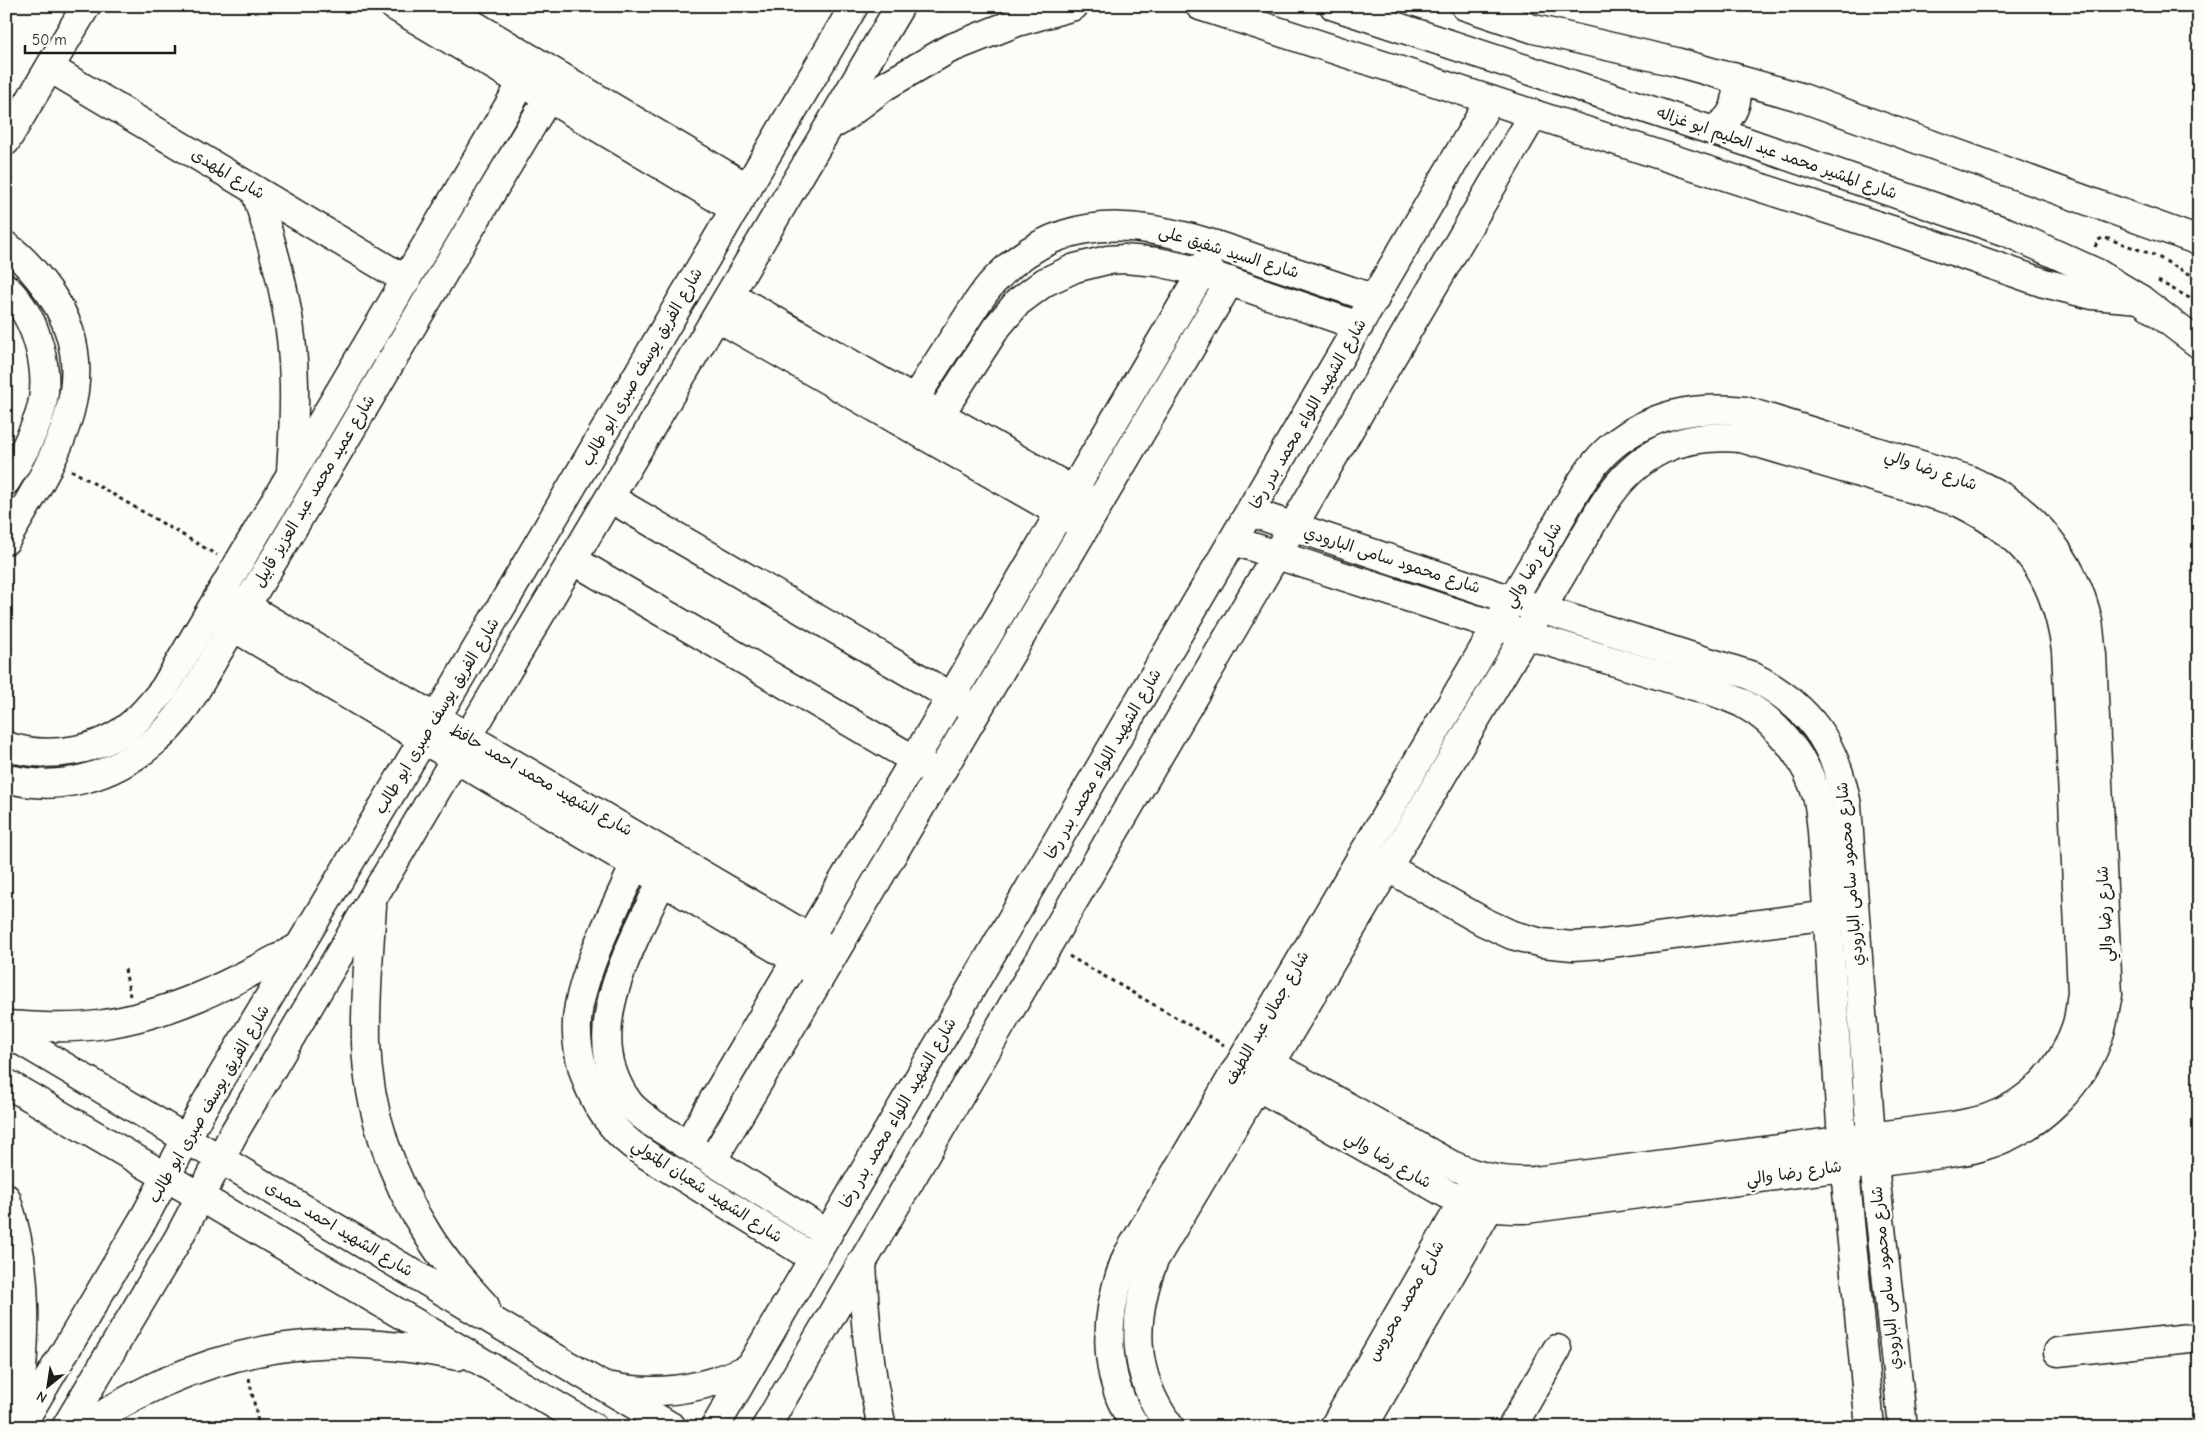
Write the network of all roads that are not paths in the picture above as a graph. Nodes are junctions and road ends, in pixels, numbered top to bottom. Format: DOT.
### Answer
graph roads {
  1 [pos="86,6"];
  2 [pos="394,6"];
  3 [pos="442,6"];
  4 [pos="854,6"];
  5 [pos="900,6"];
  6 [pos="1074,6"];
  7 [pos="1200,6"];
  8 [pos="1334,6"];
  9 [pos="1465,6"];
  10 [pos="1498,11"];
  11 [pos="50,68"];
  12 [pos="528,72"];
  13 [pos="1733,76"];
  14 [pos="1764,85"];
  15 [pos="555,88"];
  16 [pos="1490,100"];
  17 [pos="1534,114"];
  18 [pos="1712,130"];
  19 [pos="827,131"];
  20 [pos="6,142"];
  21 [pos="1747,142"];
  22 [pos="255,190"];
  23 [pos="742,198"];
  24 [pos="2161,228"];
  25 [pos="2199,240"];
  26 [pos="1215,244"];
  27 [pos="6,246"];
  28 [pos="2199,260"];
  29 [pos="1202,272"];
  30 [pos="406,280"];
  31 [pos="1230,281"];
  32 [pos="6,288"];
  33 [pos="2146,289"];
  34 [pos="1375,299"];
  35 [pos="723,306"];
  36 [pos="1359,326"];
  37 [pos="376,331"];
  38 [pos="2199,344"];
  39 [pos="401,346"];
  40 [pos="908,411"];
  41 [pos="933,425"];
  42 [pos="1819,447"];
  43 [pos="291,476"];
  44 [pos="6,481"];
  45 [pos="610,498"];
  46 [pos="1066,501"];
  47 [pos="1250,512"];
  48 [pos="1092,516"];
  49 [pos="1294,527"];
  50 [pos="6,540"];
  51 [pos="1234,541"];
  52 [pos="1278,555"];
  53 [pos="573,560"];
  54 [pos="1512,600"];
  55 [pos="216,603"];
  56 [pos="1540,609"];
  57 [pos="240,616"];
  58 [pos="1497,626"];
  59 [pos="1525,634"];
  60 [pos="951,697"];
  61 [pos="977,712"];
  62 [pos="430,729"];
  63 [pos="6,746"];
  64 [pos="462,748"];
  65 [pos="914,760"];
  66 [pos="2098,765"];
  67 [pos="2071,766"];
  68 [pos="939,775"];
  69 [pos="6,778"];
  70 [pos="1363,854"];
  71 [pos="635,864"];
  72 [pos="1387,867"];
  73 [pos="662,880"];
  74 [pos="372,900"];
  75 [pos="1855,912"];
  76 [pos="1827,915"];
  77 [pos="301,946"];
  78 [pos="803,949"];
  79 [pos="828,964"];
  80 [pos="6,1025"];
  81 [pos="6,1032"];
  82 [pos="1251,1066"];
  83 [pos="6,1083"];
  84 [pos="187,1139"];
  85 [pos="687,1146"];
  86 [pos="1873,1150"];
  87 [pos="1843,1153"];
  88 [pos="221,1159"];
  89 [pos="712,1161"];
  90 [pos="1477,1176"];
  91 [pos="167,1177"];
  92 [pos="1504,1181"];
  93 [pos="201,1197"];
  94 [pos="6,1198"];
  95 [pos="1463,1201"];
  96 [pos="1489,1208"];
  97 [pos="828,1234"];
  98 [pos="813,1258"];
  99 [pos="862,1262"];
  100 [pos="1891,1318"];
  101 [pos="1860,1323"];
  102 [pos="502,1326"];
  103 [pos="2199,1336"];
  104 [pos="1558,1349"];
  105 [pos="2058,1352"];
  106 [pos="480,1360"];
  107 [pos="749,1368"];
  108 [pos="602,1385"];
  109 [pos="15,1427"];
  110 [pos="20,1427"];
  111 [pos="66,1427"];
  112 [pos="86,1427"];
  113 [pos="593,1427"];
  114 [pos="672,1427"];
  115 [pos="715,1427"];
  116 [pos="766,1427"];
  117 [pos="882,1427"];
  118 [pos="1136,1427"];
  119 [pos="1170,1427"];
  120 [pos="1334,1427"];
  121 [pos="1363,1427"];
  122 [pos="1512,1427"];
  123 [pos="1870,1427"];
  124 [pos="1903,1427"];
  1 -- 11 [label="street"];
  2 -- 12 [label="street"];
  3 -- 12 [label="street"];
  4 -- 23 [label="street, شارع الفريق يوسف صبرى ابو طالب"];
  5 -- 19 [label="street"];
  6 -- 19 [label="street"];
  7 -- 16 [label="street"];
  8 -- 18 [label="street, شارع المشير محمد عبد الحليم ابو غزاله"];
  9 -- 10 [label="street"];
  10 -- 13 [label="street"];
  11 -- 20 [label="street"];
  11 -- 22 [label="street, شارع المهدى"];
  12 -- 15 [label="street"];
  12 -- 30 [label="street, شارع عميد محمد عبد العزيز قابيل"];
  13 -- 14 [label="street"];
  13 -- 18 [label="street"];
  14 -- 21 [label="street"];
  14 -- 24 [label="street"];
  15 -- 23 [label="street"];
  15 -- 39 [label="street, شارع عميد محمد عبد العزيز قابيل"];
  16 -- 17 [label="street"];
  16 -- 34 [label="street, شارع الشهيد اللواء محمد بدر رخا"];
  17 -- 33 [label="street"];
  17 -- 49 [label="street"];
  18 -- 21 [label="street, شارع المشير محمد عبد الحليم ابو غزاله"];
  19 -- 35 [label="street"];
  21 -- 33 [label="street, شارع المشير محمد عبد الحليم ابو غزاله"];
  22 -- 30 [label="street, شارع المهدى"];
  22 -- 43 [label="street"];
  23 -- 62 [label="street, شارع الفريق يوسف صبرى ابو طالب"];
  24 -- 25 [label="street"];
  24 -- 28 [label="street"];
  26 -- 29 [label="street"];
  26 -- 34 [label="street, شارع السيد شفيق على"];
  26 -- 40 [label="street, شارع السيد شفيق على"];
  27 -- 50 [label="street"];
  29 -- 31 [label="street, شارع السيد شفيق على"];
  29 -- 41 [label="street, شارع السيد شفيق على"];
  29 -- 46 [label="street"];
  30 -- 37 [label="street, شارع عميد محمد عبد العزيز قابيل"];
  31 -- 36 [label="street, شارع السيد شفيق على"];
  31 -- 48 [label="street"];
  32 -- 44 [label="street"];
  33 -- 38 [label="street, شارع المشير محمد عبد الحليم ابو غزاله"];
  34 -- 36 [label="street, شارع الشهيد اللواء محمد بدر رخا"];
  35 -- 40 [label="street"];
  35 -- 45 [label="street"];
  36 -- 47 [label="street, شارع الشهيد اللواء محمد بدر رخا"];
  37 -- 39 [label="street"];
  37 -- 43 [label="street, شارع عميد محمد عبد العزيز قابيل"];
  39 -- 57 [label="street, شارع عميد محمد عبد العزيز قابيل"];
  40 -- 41 [label="street"];
  41 -- 46 [label="street"];
  42 -- 54 [label="street, شارع رضا والي"];
  42 -- 56 [label="street, شارع رضا والي"];
  42 -- 66 [label="street, شارع رضا والي"];
  42 -- 67 [label="street, شارع رضا والي"];
  43 -- 55 [label="street, شارع عميد محمد عبد العزيز قابيل"];
  45 -- 53 [label="street"];
  45 -- 60 [label="street"];
  46 -- 48 [label="street"];
  46 -- 60 [label="street"];
  47 -- 49 [label="street, شارع محمود سامى البارودي"];
  47 -- 51 [label="street, شارع الشهيد اللواء محمد بدر رخا"];
  48 -- 61 [label="street"];
  49 -- 52 [label="street"];
  49 -- 54 [label="street, شارع محمود سامى البارودي"];
  51 -- 52 [label="street, شارع محمود سامى البارودي"];
  51 -- 97 [label="street, شارع الشهيد اللواء محمد بدر رخا"];
  52 -- 58 [label="street, شارع محمود سامى البارودي"];
  52 -- 99 [label="street"];
  53 -- 64 [label="street"];
  53 -- 65 [label="street"];
  54 -- 56 [label="street, شارع محمود سامى البارودي"];
  54 -- 58 [label="street, شارع رضا والي"];
  55 -- 57 [label="street, شارع الشهيد محمد احمد حافظ"];
  55 -- 63 [label="street, شارع عميد محمد عبد العزيز قابيل"];
  56 -- 59 [label="street, شارع رضا والي"];
  56 -- 75 [label="street, شارع محمود سامى البارودي"];
  57 -- 62 [label="street, شارع الشهيد محمد احمد حافظ"];
  57 -- 69 [label="street, شارع عميد محمد عبد العزيز قابيل"];
  58 -- 59 [label="street, شارع محمود سامى البارودي"];
  58 -- 70 [label="street, شارع جمال عبد اللطيف"];
  59 -- 72 [label="street, شارع جمال عبد اللطيف"];
  59 -- 76 [label="street, شارع محمود سامى البارودي"];
  60 -- 61 [label="street"];
  60 -- 65 [label="street"];
  61 -- 68 [label="street"];
  62 -- 64 [label="street, شارع الشهيد محمد احمد حافظ"];
  62 -- 77 [label="street, شارع الفريق يوسف صبرى ابو طالب"];
  64 -- 71 [label="street, شارع الشهيد محمد احمد حافظ"];
  64 -- 74 [label="street"];
  64 -- 78 [label="street, شارع الشهيد محمد احمد حافظ"];
  65 -- 68 [label="street"];
  65 -- 78 [label="street"];
  66 -- 67 [label="street"];
  66 -- 86 [label="street, شارع رضا والي"];
  67 -- 86 [label="street, شارع رضا والي"];
  68 -- 79 [label="street"];
  70 -- 72 [label="street"];
  70 -- 82 [label="street, شارع جمال عبد اللطيف"];
  71 -- 73 [label="street, شارع الشهيد محمد احمد حافظ"];
  71 -- 98 [label="street, شارع الشهيد شعبان المتولي"];
  72 -- 76 [label="street"];
  72 -- 82 [label="street, شارع جمال عبد اللطيف"];
  73 -- 78 [label="street, شارع الشهيد محمد احمد حافظ"];
  73 -- 85 [label="street, شارع الشهيد شعبان المتولي"];
  74 -- 88 [label="street"];
  74 -- 102 [label="street"];
  75 -- 76 [label="street"];
  75 -- 86 [label="street, شارع محمود سامى البارودي"];
  76 -- 87 [label="street, شارع محمود سامى البارودي"];
  77 -- 80 [label="street"];
  77 -- 84 [label="street, شارع الفريق يوسف صبرى ابو طالب"];
  78 -- 79 [label="street, شارع الشهيد محمد احمد حافظ"];
  78 -- 85 [label="street"];
  79 -- 89 [label="street"];
  81 -- 84 [label="street, شارع الشهيد احمد حمدى"];
  82 -- 90 [label="street, شارع رضا والي"];
  82 -- 95 [label="street, شارع رضا والي"];
  82 -- 118 [label="street, شارع جمال عبد اللطيف"];
  82 -- 119 [label="street, شارع جمال عبد اللطيف"];
  83 -- 91 [label="street"];
  84 -- 88 [label="street, شارع الشهيد احمد حمدى"];
  84 -- 91 [label="street, شارع الفريق يوسف صبرى ابو طالب"];
  85 -- 89 [label="street, شارع الشهيد شعبان المتولي"];
  86 -- 87 [label="street, شارع رضا والي"];
  86 -- 100 [label="street, شارع محمود سامى البارودي"];
  87 -- 92 [label="street, شارع رضا والي"];
  87 -- 96 [label="street, شارع رضا والي"];
  87 -- 101 [label="street, شارع محمود سامى البارودي"];
  88 -- 93 [label="street"];
  88 -- 102 [label="street, شارع الشهيد احمد حمدى"];
  89 -- 97 [label="street, شارع الشهيد شعبان المتولي"];
  90 -- 92 [label="street, شارع رضا والي"];
  90 -- 95 [label="street, شارع محمد محروس"];
  91 -- 93 [label="street"];
  91 -- 110 [label="street, شارع الفريق يوسف صبرى ابو طالب"];
  92 -- 96 [label="street, شارع محمد محروس"];
  93 -- 106 [label="street"];
  93 -- 111 [label="street"];
  94 -- 109 [label="street"];
  95 -- 96 [label="street, شارع رضا والي"];
  95 -- 120 [label="street, شارع محمد محروس"];
  96 -- 121 [label="street, شارع محمد محروس"];
  97 -- 98 [label="street, شارع الشهيد اللواء محمد بدر رخا"];
  98 -- 107 [label="street, شارع الشهيد اللواء محمد بدر رخا"];
  99 -- 116 [label="street"];
  99 -- 117 [label="street"];
  100 -- 101 [label="street"];
  100 -- 124 [label="street, شارع محمود سامى البارودي"];
  101 -- 123 [label="street, شارع محمود سامى البارودي"];
  102 -- 108 [label="street, شارع الشهيد احمد حمدى"];
  103 -- 105 [label="street"];
  104 -- 122 [label="street"];
  106 -- 112 [label="street"];
  106 -- 113 [label="street"];
  107 -- 108 [label="street"];
  107 -- 115 [label="street, شارع الشهيد اللواء محمد بدر رخا"];
  108 -- 114 [label="street, شارع الشهيد احمد حمدى"];
}
